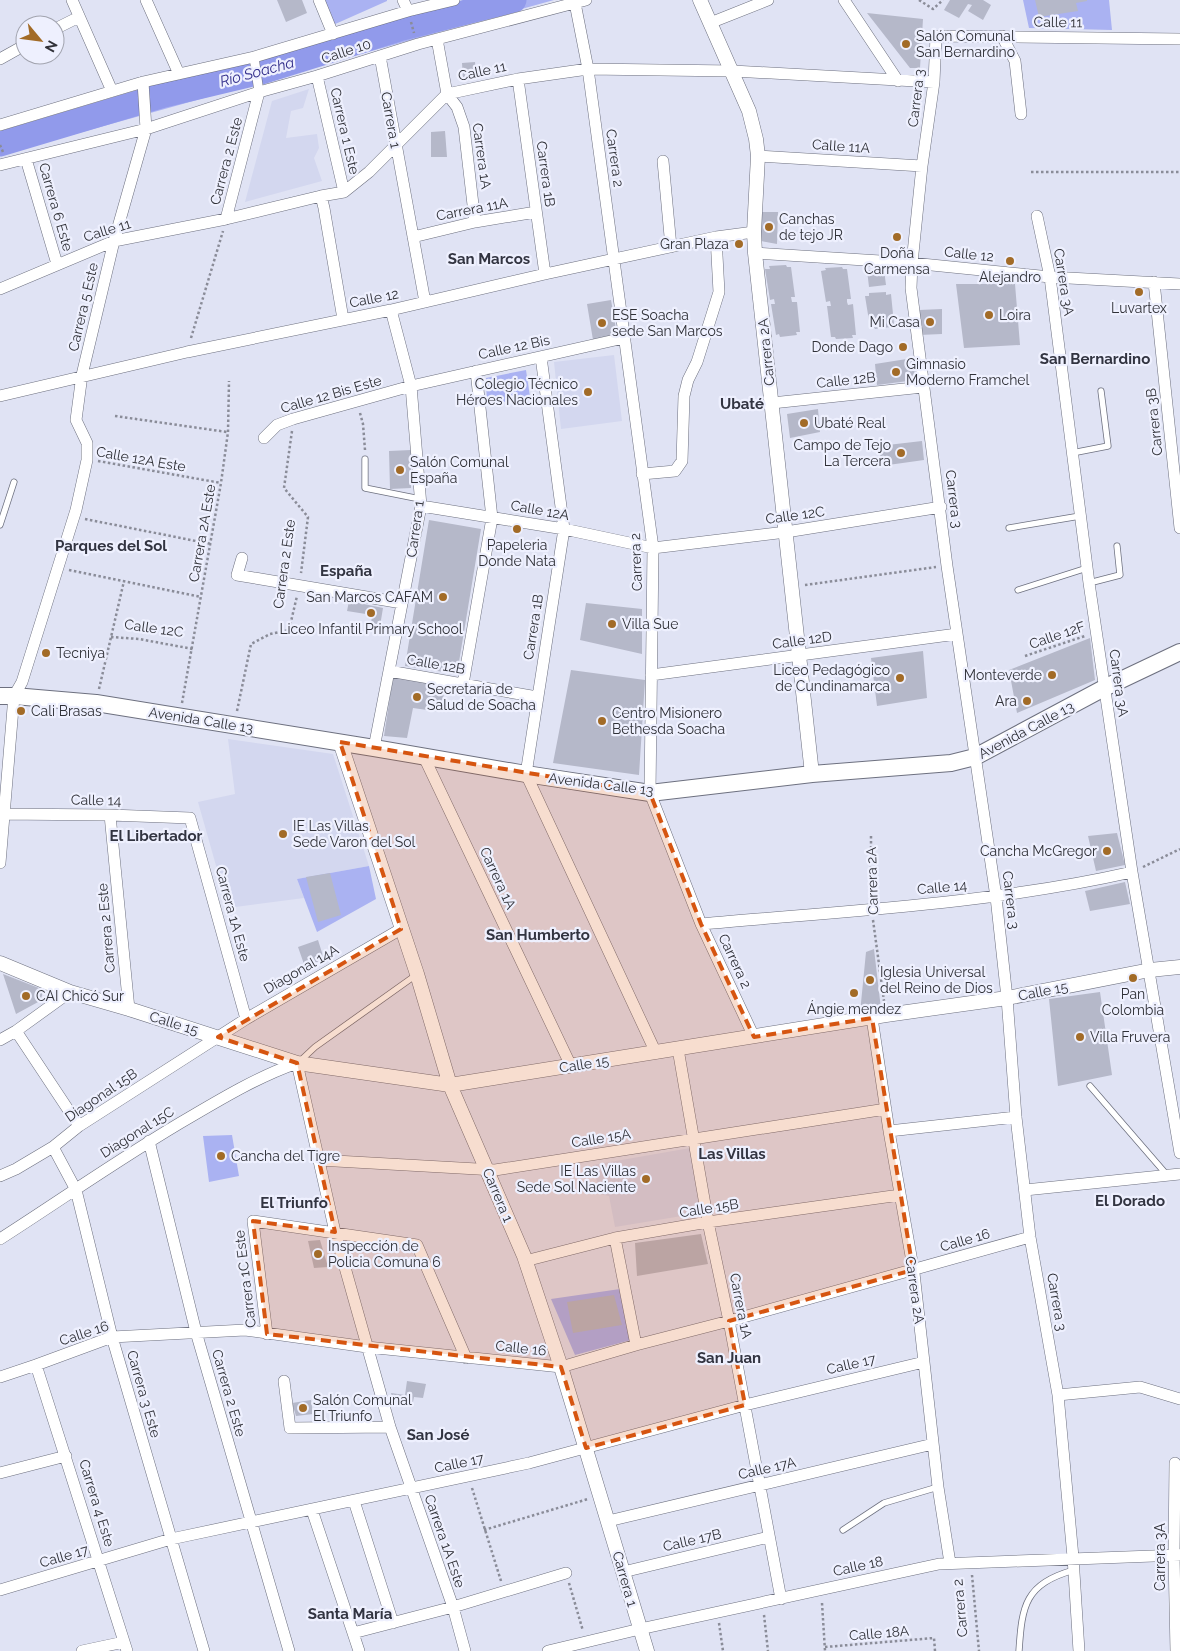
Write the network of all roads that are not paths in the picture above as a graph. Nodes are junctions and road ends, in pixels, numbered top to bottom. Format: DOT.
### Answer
graph roads {
  1 [pos="72,0"];
  2 [pos="146,0"];
  3 [pos="318,0"];
  4 [pos="403,0"];
  5 [pos="454,0"];
  6 [pos="700,0"];
  7 [pos="768,0"];
  8 [pos="844,0"];
  9 [pos="578,1"];
  10 [pos="409,14"];
  11 [pos="79,17"];
  12 [pos="710,23"];
  13 [pos="65,24"];
  14 [pos="333,34"];
  15 [pos="936,36"];
  16 [pos="1002,36"];
  17 [pos="437,39"];
  18 [pos="1180,39"];
  19 [pos="15,50"];
  20 [pos="380,56"];
  21 [pos="0,58"];
  22 [pos="255,59"];
  23 [pos="588,69"];
  24 [pos="733,71"];
  25 [pos="179,74"];
  26 [pos="317,76"];
  27 [pos="518,79"];
  28 [pos="898,81"];
  29 [pos="143,82"];
  30 [pos="934,82"];
  31 [pos="259,90"];
  32 [pos="112,91"];
  33 [pos="447,94"];
  34 [pos="1021,114"];
  35 [pos="0,125"];
  36 [pos="146,130"];
  37 [pos="396,146"];
  38 [pos="758,156"];
  39 [pos="26,159"];
  40 [pos="663,161"];
  41 [pos="0,165"];
  42 [pos="922,166"];
  43 [pos="344,192"];
  44 [pos="321,196"];
  45 [pos="536,212"];
  46 [pos="1037,216"];
  47 [pos="226,219"];
  48 [pos="475,222"];
  49 [pos="754,232"];
  50 [pos="413,236"];
  51 [pos="716,237"];
  52 [pos="114,241"];
  53 [pos="671,248"];
  54 [pos="755,253"];
  55 [pos="614,260"];
  56 [pos="912,263"];
  57 [pos="56,264"];
  58 [pos="545,274"];
  59 [pos="1050,277"];
  60 [pos="1154,282"];
  61 [pos="1180,284"];
  62 [pos="0,289"];
  63 [pos="425,302"];
  64 [pos="391,310"];
  65 [pos="343,319"];
  66 [pos="624,338"];
  67 [pos="541,357"];
  68 [pos="476,371"];
  69 [pos="82,376"];
  70 [pos="411,386"];
  71 [pos="923,387"];
  72 [pos="1101,391"];
  73 [pos="0,396"];
  74 [pos="772,403"];
  75 [pos="264,438"];
  76 [pos="1072,453"];
  77 [pos="365,459"];
  78 [pos="642,474"];
  79 [pos="14,482"];
  80 [pos="421,502"];
  81 [pos="941,507"];
  82 [pos="1080,516"];
  83 [pos="492,518"];
  84 [pos="0,525"];
  85 [pos="1009,528"];
  86 [pos="1180,528"];
  87 [pos="564,529"];
  88 [pos="786,532"];
  89 [pos="1117,546"];
  90 [pos="653,548"];
  91 [pos="242,558"];
  92 [pos="1087,568"];
  93 [pos="1089,583"];
  94 [pos="1018,590"];
  95 [pos="402,603"];
  96 [pos="957,634"];
  97 [pos="799,655"];
  98 [pos="1179,655"];
  99 [pos="389,671"];
  100 [pos="651,675"];
  101 [pos="462,684"];
  102 [pos="1104,688"];
  103 [pos="7,696"];
  104 [pos="537,697"];
  105 [pos="340,742"];
  106 [pos="374,748"];
  107 [pos="424,756"];
  108 [pos="975,757"];
  109 [pos="526,774"];
  110 [pos="812,774"];
  111 [pos="650,793"];
  112 [pos="2,814"];
  113 [pos="110,815"];
  114 [pos="190,818"];
  115 [pos="0,863"];
  116 [pos="1132,872"];
  117 [pos="996,897"];
  118 [pos="701,924"];
  119 [pos="401,929"];
  120 [pos="0,963"];
  121 [pos="1180,967"];
  122 [pos="1150,970"];
  123 [pos="417,974"];
  124 [pos="70,992"];
  125 [pos="1007,998"];
  126 [pos="129,1009"];
  127 [pos="879,1017"];
  128 [pos="246,1018"];
  129 [pos="16,1031"];
  130 [pos="218,1037"];
  131 [pos="754,1037"];
  132 [pos="0,1040"];
  133 [pos="678,1049"];
  134 [pos="656,1053"];
  135 [pos="298,1063"];
  136 [pos="571,1066"];
  137 [pos="450,1085"];
  138 [pos="1090,1086"];
  139 [pos="886,1109"];
  140 [pos="1016,1117"];
  141 [pos="79,1126"];
  142 [pos="889,1131"];
  143 [pos="695,1139"];
  144 [pos="149,1141"];
  145 [pos="53,1147"];
  146 [pos="1180,1153"];
  147 [pos="318,1160"];
  148 [pos="487,1170"];
  149 [pos="1180,1174"];
  150 [pos="1167,1175"];
  151 [pos="0,1176"];
  152 [pos="76,1190"];
  153 [pos="1025,1190"];
  154 [pos="900,1195"];
  155 [pos="708,1222"];
  156 [pos="335,1232"];
  157 [pos="1030,1237"];
  158 [pos="615,1238"];
  159 [pos="0,1239"];
  160 [pos="525,1261"];
  161 [pos="913,1270"];
  162 [pos="729,1321"];
  163 [pos="196,1332"];
  164 [pos="267,1334"];
  165 [pos="112,1337"];
  166 [pos="636,1345"];
  167 [pos="367,1347"];
  168 [pos="466,1358"];
  169 [pos="924,1362"];
  170 [pos="36,1365"];
  171 [pos="561,1367"];
  172 [pos="0,1376"];
  173 [pos="284,1380"];
  174 [pos="1058,1395"];
  175 [pos="1180,1399"];
  176 [pos="744,1405"];
  177 [pos="390,1427"];
  178 [pos="933,1444"];
  179 [pos="586,1448"];
  180 [pos="66,1456"];
  181 [pos="1175,1463"];
  182 [pos="0,1473"];
  183 [pos="759,1485"];
  184 [pos="938,1487"];
  185 [pos="412,1489"];
  186 [pos="354,1501"];
  187 [pos="312,1510"];
  188 [pos="608,1521"];
  189 [pos="250,1523"];
  190 [pos="843,1530"];
  191 [pos="769,1537"];
  192 [pos="171,1539"];
  193 [pos="1177,1554"];
  194 [pos="1074,1557"];
  195 [pos="99,1561"];
  196 [pos="950,1563"];
  197 [pos="1074,1570"];
  198 [pos="623,1572"];
  199 [pos="566,1573"];
  200 [pos="0,1590"];
  201 [pos="780,1598"];
  202 [pos="453,1607"];
  203 [pos="392,1623"];
  204 [pos="640,1629"];
  205 [pos="353,1633"];
  206 [pos="126,1646"];
  207 [pos="82,1651"];
  208 [pos="204,1651"];
  209 [pos="289,1651"];
  210 [pos="359,1651"];
  211 [pos="464,1651"];
  212 [pos="548,1651"];
  213 [pos="647,1651"];
  214 [pos="1019,1651"];
  215 [pos="1079,1651"];
  216 [pos="1176,1651"];
  1 -- 11 [label="street"];
  2 -- 25 [label="street"];
  3 -- 14 [label="street"];
  4 -- 10 [label="street"];
  5 -- 10 [label="street, Calle 10"];
  6 -- 12 [label="street, Carrera 2A"];
  7 -- 12 [label="street"];
  8 -- 28 [label="street"];
  9 -- 17 [label="street, Calle 10"];
  9 -- 23 [label="street"];
  10 -- 14 [label="street, Calle 10"];
  11 -- 13 [label="street"];
  11 -- 32 [label="street"];
  12 -- 24 [label="street, Carrera 2A"];
  14 -- 22 [label="street, Calle 10"];
  15 -- 16 [label="street, Calle 11"];
  15 -- 30 [label="street, Carrera 3"];
  16 -- 18 [label="street, Calle 11"];
  16 -- 34 [label="street"];
  17 -- 20 [label="street, Calle 10"];
  17 -- 33 [label="street, Carrera 1A"];
  19 -- 21 [label="street"];
  20 -- 26 [label="street, Calle 10"];
  20 -- 37 [label="street, Carrera 1"];
  22 -- 25 [label="street, Calle 10"];
  22 -- 31 [label="street"];
  23 -- 24 [label="street, Calle 11"];
  23 -- 27 [label="street, Calle 11"];
  23 -- 55 [label="street, Carrera 2"];
  24 -- 28 [label="street, Calle 11"];
  24 -- 38 [label="street, Carrera 2A"];
  25 -- 29 [label="street, Calle 10"];
  26 -- 31 [label="street, Calle 10"];
  26 -- 43 [label="street, Carrera 1 Este"];
  27 -- 33 [label="street, Calle 11"];
  27 -- 45 [label="street, Carrera 1B"];
  28 -- 30 [label="street, Calle 11"];
  29 -- 32 [label="street, Calle 10"];
  29 -- 36 [label="street"];
  30 -- 42 [label="street, Carrera 3"];
  31 -- 36 [label="street, Calle 10"];
  31 -- 47 [label="street, Carrera 2 Este"];
  32 -- 35 [label="street, Calle 10"];
  33 -- 37 [label="street, Calle 11"];
  33 -- 48 [label="street, Carrera 1A"];
  36 -- 39 [label="street, Calle 10"];
  36 -- 52 [label="street, Carrera 5 Este"];
  37 -- 43 [label="street, Calle 11"];
  37 -- 50 [label="street, Carrera 1"];
  38 -- 42 [label="street, Calle 11A"];
  38 -- 49 [label="street, Carrera 2A"];
  39 -- 41 [label="street, Calle 10"];
  39 -- 57 [label="street, Carrera 6 Este"];
  40 -- 53 [label="street"];
  42 -- 56 [label="street, Carrera 3"];
  43 -- 44 [label="street, Calle 11"];
  44 -- 47 [label="street, Calle 11"];
  44 -- 65 [label="street"];
  45 -- 48 [label="street, Carrera 11A"];
  45 -- 58 [label="street, Carrera 1B"];
  46 -- 59 [label="street, Carrera 3A"];
  47 -- 52 [label="street, Calle 11"];
  48 -- 50 [label="street, Carrera 11A"];
  49 -- 51 [label="street, Calle 12"];
  49 -- 54 [label="street, Carrera 2A"];
  50 -- 63 [label="street, Carrera 1"];
  51 -- 53 [label="street, Calle 12"];
  51 -- 78 [label="street"];
  52 -- 57 [label="street, Calle 11"];
  52 -- 69 [label="street, Carrera 5 Este"];
  53 -- 55 [label="street, Calle 12"];
  54 -- 56 [label="street, Calle 12"];
  54 -- 74 [label="street, Carrera 2A"];
  55 -- 58 [label="street, Calle 12"];
  55 -- 66 [label="street, Carrera 2"];
  56 -- 59 [label="street, Calle 12"];
  56 -- 71 [label="street, Carrera 3"];
  57 -- 62 [label="street, Calle 11"];
  58 -- 63 [label="street, Calle 12"];
  59 -- 60 [label="street, Calle 12"];
  59 -- 76 [label="street, Carrera 3A"];
  60 -- 61 [label="street, Calle 12"];
  60 -- 86 [label="street, Carrera 3B"];
  63 -- 64 [label="street, Calle 12"];
  64 -- 65 [label="street, Calle 12"];
  64 -- 70 [label="street, Carrera 1"];
  65 -- 69 [label="street, Calle 12"];
  66 -- 67 [label="street, Calle 12 Bis"];
  66 -- 78 [label="street, Carrera 2"];
  67 -- 68 [label="street, Calle 12 Bis"];
  67 -- 87 [label="street, Carrera 1B"];
  68 -- 70 [label="street, Calle 12 Bis"];
  68 -- 83 [label="street"];
  69 -- 73 [label="street, Calle 12"];
  69 -- 103 [label="street"];
  70 -- 75 [label="street, Calle 12 Bis Este"];
  70 -- 80 [label="street, Carrera 1"];
  71 -- 74 [label="street, Calle 12B"];
  71 -- 81 [label="street, Carrera 3"];
  72 -- 76 [label="lane"];
  74 -- 88 [label="street, Carrera 2A"];
  76 -- 82 [label="street, Carrera 3A"];
  77 -- 80 [label="lane"];
  78 -- 90 [label="street, Carrera 2"];
  79 -- 84 [label="lane"];
  80 -- 83 [label="street, Calle 12A"];
  80 -- 95 [label="street, Carrera 1"];
  81 -- 88 [label="street, Calle 12C"];
  81 -- 96 [label="street, Carrera 3"];
  82 -- 85 [label="lane"];
  82 -- 92 [label="street, Carrera 3A"];
  83 -- 87 [label="street, Calle 12A"];
  83 -- 101 [label="street"];
  87 -- 90 [label="street, Calle 12A"];
  87 -- 104 [label="street, Carrera 1B"];
  88 -- 90 [label="street, Calle 12C"];
  88 -- 97 [label="street, Carrera 2A"];
  89 -- 93 [label="lane"];
  90 -- 100 [label="street, Carrera 2"];
  91 -- 95 [label="street"];
  92 -- 93 [label="street, Carrera 3A"];
  92 -- 94 [label="lane"];
  93 -- 102 [label="street, Carrera 3A"];
  95 -- 99 [label="street, Carrera 1"];
  96 -- 97 [label="street, Calle 12D"];
  96 -- 108 [label="street, Carrera 3"];
  97 -- 100 [label="street, Calle 12D"];
  97 -- 110 [label="street, Carrera 2A"];
  98 -- 102 [label="main road, Avenida Calle 13"];
  99 -- 101 [label="street, Calle 12B"];
  99 -- 106 [label="street, Carrera 1"];
  100 -- 111 [label="street, Carrera 2"];
  101 -- 104 [label="street, Calle 12B"];
  102 -- 108 [label="main road, Avenida Calle 13"];
  102 -- 116 [label="street, Carrera 3A"];
  103 -- 105 [label="main road, Avenida Calle 13"];
  103 -- 112 [label="street"];
  104 -- 109 [label="street, Carrera 1B"];
  105 -- 106 [label="main road, Avenida Calle 13"];
  105 -- 119 [label="street, Carrera 1"];
  106 -- 107 [label="main road, Avenida Calle 13"];
  107 -- 109 [label="main road, Avenida Calle 13"];
  107 -- 136 [label="street, Carrera 1A"];
  108 -- 110 [label="main road, Avenida Calle 13"];
  108 -- 117 [label="street, Carrera 3"];
  109 -- 111 [label="main road, Avenida Calle 13"];
  109 -- 134 [label="street"];
  110 -- 111 [label="main road, Avenida Calle 13"];
  111 -- 118 [label="street, Carrera 2"];
  112 -- 113 [label="street, Calle 14"];
  112 -- 115 [label="street"];
  113 -- 114 [label="street, Calle 14"];
  113 -- 126 [label="street, Carrera 2 Este"];
  114 -- 128 [label="street, Carrera 1A Este"];
  116 -- 117 [label="street, Calle 14"];
  116 -- 122 [label="street, Carrera 3A"];
  117 -- 118 [label="street, Calle 14"];
  117 -- 125 [label="street, Carrera 3"];
  118 -- 131 [label="street, Carrera 2"];
  119 -- 123 [label="street, Carrera 1"];
  119 -- 128 [label="street, Diagonal 14A"];
  120 -- 124 [label="street, Calle 15"];
  121 -- 122 [label="street, Calle 15"];
  122 -- 125 [label="street, Calle 15"];
  122 -- 146 [label="street, Carrera 3A"];
  123 -- 135 [label="lane"];
  123 -- 137 [label="street, Carrera 1"];
  124 -- 126 [label="street, Calle 15"];
  124 -- 129 [label="street"];
  125 -- 127 [label="street, Calle 15"];
  125 -- 140 [label="street, Carrera 3"];
  126 -- 130 [label="street, Calle 15"];
  127 -- 131 [label="street, Calle 15"];
  127 -- 139 [label="street, Carrera 2A"];
  128 -- 130 [label="street, Diagonal 14A"];
  129 -- 132 [label="street"];
  129 -- 141 [label="street"];
  130 -- 135 [label="street, Calle 15"];
  130 -- 141 [label="street, Diagonal 15B"];
  131 -- 133 [label="street, Calle 15"];
  133 -- 134 [label="street, Calle 15"];
  133 -- 143 [label="street, Carrera 1A"];
  134 -- 136 [label="street, Calle 15"];
  135 -- 137 [label="street, Calle 15"];
  135 -- 144 [label="street, Diagonal 15C"];
  135 -- 147 [label="street, Carrera 1A Este"];
  136 -- 137 [label="street, Calle 15"];
  137 -- 148 [label="street, Carrera 1"];
  138 -- 150 [label="lane"];
  139 -- 142 [label="street, Carrera 2A"];
  139 -- 143 [label="street, Calle 15A"];
  140 -- 142 [label="street"];
  140 -- 153 [label="street, Carrera 3"];
  141 -- 145 [label="street, Diagonal 15B"];
  142 -- 154 [label="street, Carrera 2A"];
  143 -- 148 [label="street, Calle 15A"];
  143 -- 155 [label="street, Carrera 1A"];
  144 -- 152 [label="street, Diagonal 15C"];
  144 -- 163 [label="street, Carrera 2 Este"];
  145 -- 151 [label="street, Diagonal 15B"];
  145 -- 152 [label="street, Carrera 3 Este"];
  147 -- 148 [label="street, Calle 15A"];
  147 -- 156 [label="street, Carrera 1A Este"];
  148 -- 160 [label="street, Carrera 1"];
  149 -- 150 [label="street"];
  150 -- 153 [label="street"];
  152 -- 159 [label="street, Diagonal 15C"];
  152 -- 165 [label="street, Carrera 3 Este"];
  153 -- 157 [label="street, Carrera 3"];
  154 -- 155 [label="street, Calle 15B"];
  154 -- 161 [label="street, Carrera 2A"];
  155 -- 158 [label="street, Calle 15B"];
  155 -- 162 [label="street, Carrera 1A"];
  156 -- 164 [label="street, Carrera 1C Este"];
  156 -- 167 [label="street, Carrera 1A Este"];
  156 -- 168 [label="street"];
  157 -- 161 [label="street, Calle 16"];
  157 -- 174 [label="street, Carrera 3"];
  158 -- 160 [label="street, Calle 15B"];
  158 -- 166 [label="street"];
  160 -- 171 [label="street, Carrera 1"];
  161 -- 162 [label="street, Calle 16"];
  161 -- 169 [label="street, Carrera 2A"];
  162 -- 166 [label="street, Calle 16"];
  162 -- 176 [label="street, Carrera 1A"];
  163 -- 164 [label="street, Calle 16"];
  163 -- 165 [label="street, Calle 16"];
  163 -- 189 [label="street, Carrera 2 Este"];
  164 -- 167 [label="street, Calle 16"];
  165 -- 170 [label="street, Calle 16"];
  165 -- 192 [label="street, Carrera 3 Este"];
  166 -- 171 [label="street, Calle 16"];
  167 -- 168 [label="street, Calle 16"];
  167 -- 177 [label="street, Carrera 1A Este"];
  168 -- 171 [label="street, Calle 16"];
  169 -- 176 [label="street, Calle 17"];
  169 -- 178 [label="street, Carrera 2A"];
  170 -- 172 [label="street, Calle 16"];
  170 -- 180 [label="street, Carrera 4 Este"];
  171 -- 179 [label="street, Carrera 1"];
  173 -- 177 [label="street"];
  174 -- 175 [label="street"];
  174 -- 194 [label="street, Carrera 3"];
  176 -- 179 [label="street, Calle 17"];
  176 -- 183 [label="street, Carrera 1A"];
  177 -- 185 [label="street, Carrera 1A Este"];
  178 -- 183 [label="street, Calle 17A"];
  178 -- 184 [label="street, Carrera 2A"];
  179 -- 185 [label="street, Calle 17"];
  179 -- 188 [label="street, Carrera 1"];
  180 -- 182 [label="street"];
  180 -- 195 [label="street, Carrera 4 Este"];
  181 -- 193 [label="street, Carrera 3A"];
  183 -- 188 [label="street, Calle 17A"];
  183 -- 191 [label="street, Carrera 1A"];
  184 -- 190 [label="lane"];
  184 -- 196 [label="street, Carrera 2A"];
  185 -- 186 [label="street, Calle 17"];
  185 -- 202 [label="street, Carrera 1A Este"];
  186 -- 187 [label="street, Calle 17"];
  186 -- 203 [label="street"];
  187 -- 189 [label="street, Calle 17"];
  187 -- 205 [label="street"];
  188 -- 198 [label="street, Carrera 1"];
  189 -- 192 [label="street, Calle 17"];
  189 -- 209 [label="street, Carrera 2 Este"];
  191 -- 198 [label="street, Calle 17B"];
  191 -- 201 [label="street, Carrera 1A"];
  192 -- 195 [label="street, Calle 17"];
  192 -- 208 [label="street, Carrera 3 Este"];
  193 -- 194 [label="street, Calle 18"];
  193 -- 216 [label="street, Carrera 3A"];
  194 -- 196 [label="street, Calle 18"];
  194 -- 197 [label="street, Carrera 3"];
  195 -- 200 [label="street, Calle 17"];
  195 -- 206 [label="street, Carrera 4 Este"];
  196 -- 201 [label="street, Calle 18"];
  197 -- 214 [label="lane"];
  197 -- 215 [label="street, Carrera 3"];
  198 -- 204 [label="street, Carrera 1"];
  199 -- 202 [label="street"];
  201 -- 204 [label="street, Calle 18"];
  202 -- 203 [label="street"];
  202 -- 211 [label="street, Carrera 1A Este"];
  203 -- 205 [label="street"];
  204 -- 212 [label="street, Calle 18"];
  204 -- 213 [label="street, Carrera 1"];
  205 -- 210 [label="street"];
  206 -- 207 [label="street"];
}
